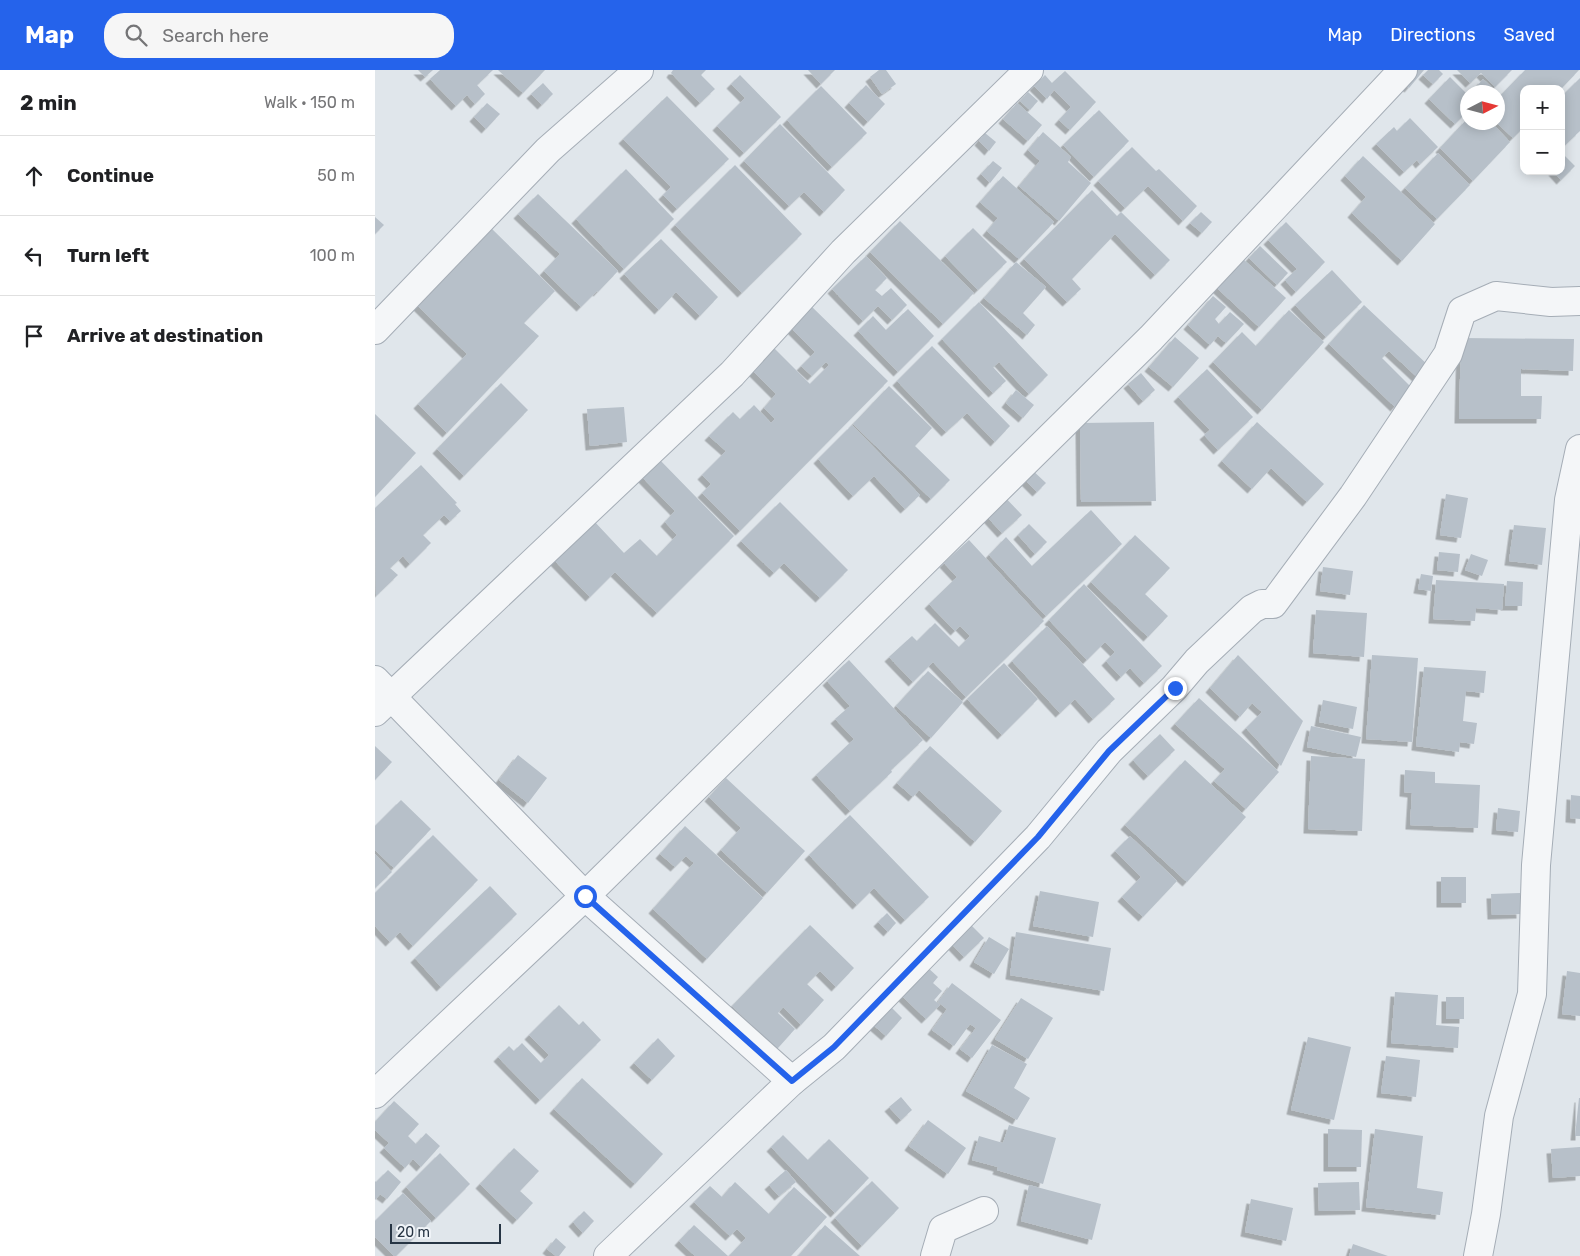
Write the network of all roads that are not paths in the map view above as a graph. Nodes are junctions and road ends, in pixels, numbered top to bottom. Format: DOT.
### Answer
graph roads {
  1 [pos="639,70"];
  2 [pos="1403,70"];
  3 [pos="1025,71"];
  4 [pos="1580,301"];
  5 [pos="375,330"];
  6 [pos="1580,450"];
  7 [pos="380,696"];
  8 [pos="585,896"];
  9 [pos="792,1081"];
  10 [pos="375,1094"];
  11 [pos="984,1211"];
  12 [pos="608,1256"];
  13 [pos="935,1256"];
  14 [pos="1478,1256"];
  1 -- 5 [label="street"];
  2 -- 8 [label="street"];
  3 -- 7 [label="street"];
  4 -- 9 [label="street"];
  6 -- 14 [label="street"];
  7 -- 8 [label="street"];
  8 -- 9 [label="street"];
  8 -- 10 [label="street"];
  9 -- 12 [label="street"];
  11 -- 13 [label="street"];
}
